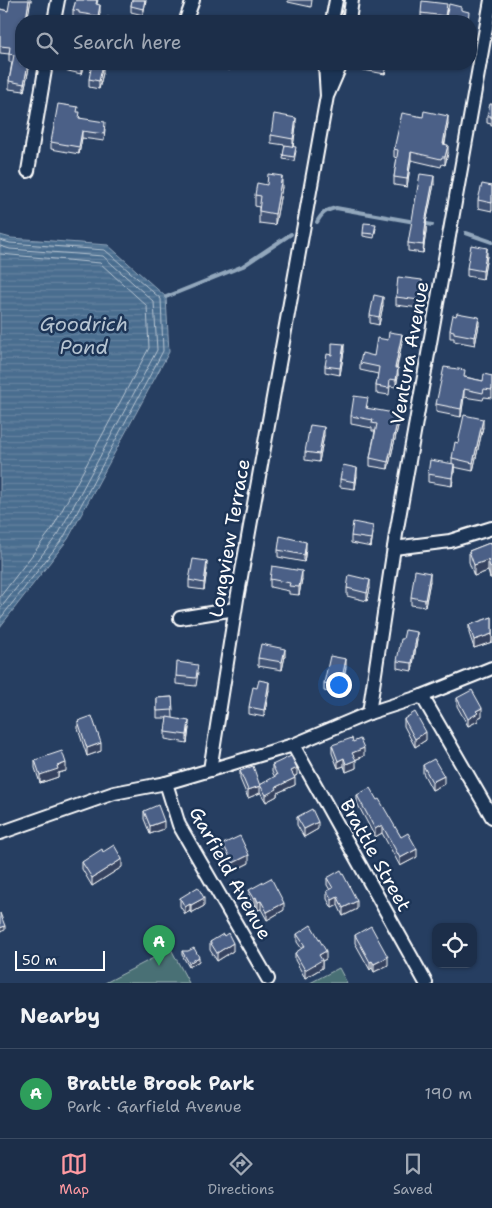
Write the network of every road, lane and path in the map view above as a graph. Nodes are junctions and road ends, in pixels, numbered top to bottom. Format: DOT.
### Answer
graph roads {
  1 [pos="58,0"];
  2 [pos="193,0"];
  3 [pos="336,0"];
  4 [pos="352,0"];
  5 [pos="491,0"];
  6 [pos="55,15"];
  7 [pos="188,15"];
  8 [pos="333,15"];
  9 [pos="349,15"];
  10 [pos="45,70"];
  11 [pos="325,70"];
  12 [pos="338,70"];
  13 [pos="327,96"];
  14 [pos="28,171"];
  15 [pos="492,528"];
  16 [pos="394,548"];
  17 [pos="235,609"];
  18 [pos="180,618"];
  19 [pos="492,668"];
  20 [pos="422,696"];
  21 [pos="369,713"];
  22 [pos="293,745"];
  23 [pos="210,770"];
  24 [pos="166,783"];
  25 [pos="492,817"];
  26 [pos="0,833"];
  27 [pos="268,979"];
  28 [pos="426,983"];
  1 -- 6 [label="street"];
  2 -- 7 [label="street"];
  3 -- 8 [label="street"];
  4 -- 9 [label="street"];
  5 -- 16 [label="street, Ventura Avenue"];
  10 -- 14 [label="street"];
  11 -- 13 [label="street, Longview Terrace"];
  12 -- 13 [label="street, Longview Terrace"];
  13 -- 17 [label="street, Longview Terrace"];
  15 -- 16 [label="street"];
  16 -- 21 [label="street, Ventura Avenue"];
  17 -- 18 [label="street"];
  17 -- 23 [label="street, Longview Terrace"];
  19 -- 20 [label="street"];
  20 -- 21 [label="street"];
  20 -- 25 [label="street"];
  21 -- 22 [label="street"];
  22 -- 23 [label="street"];
  22 -- 28 [label="street, Brattle Street"];
  23 -- 24 [label="street"];
  24 -- 26 [label="street"];
  24 -- 27 [label="street, Garfield Avenue"];
}
